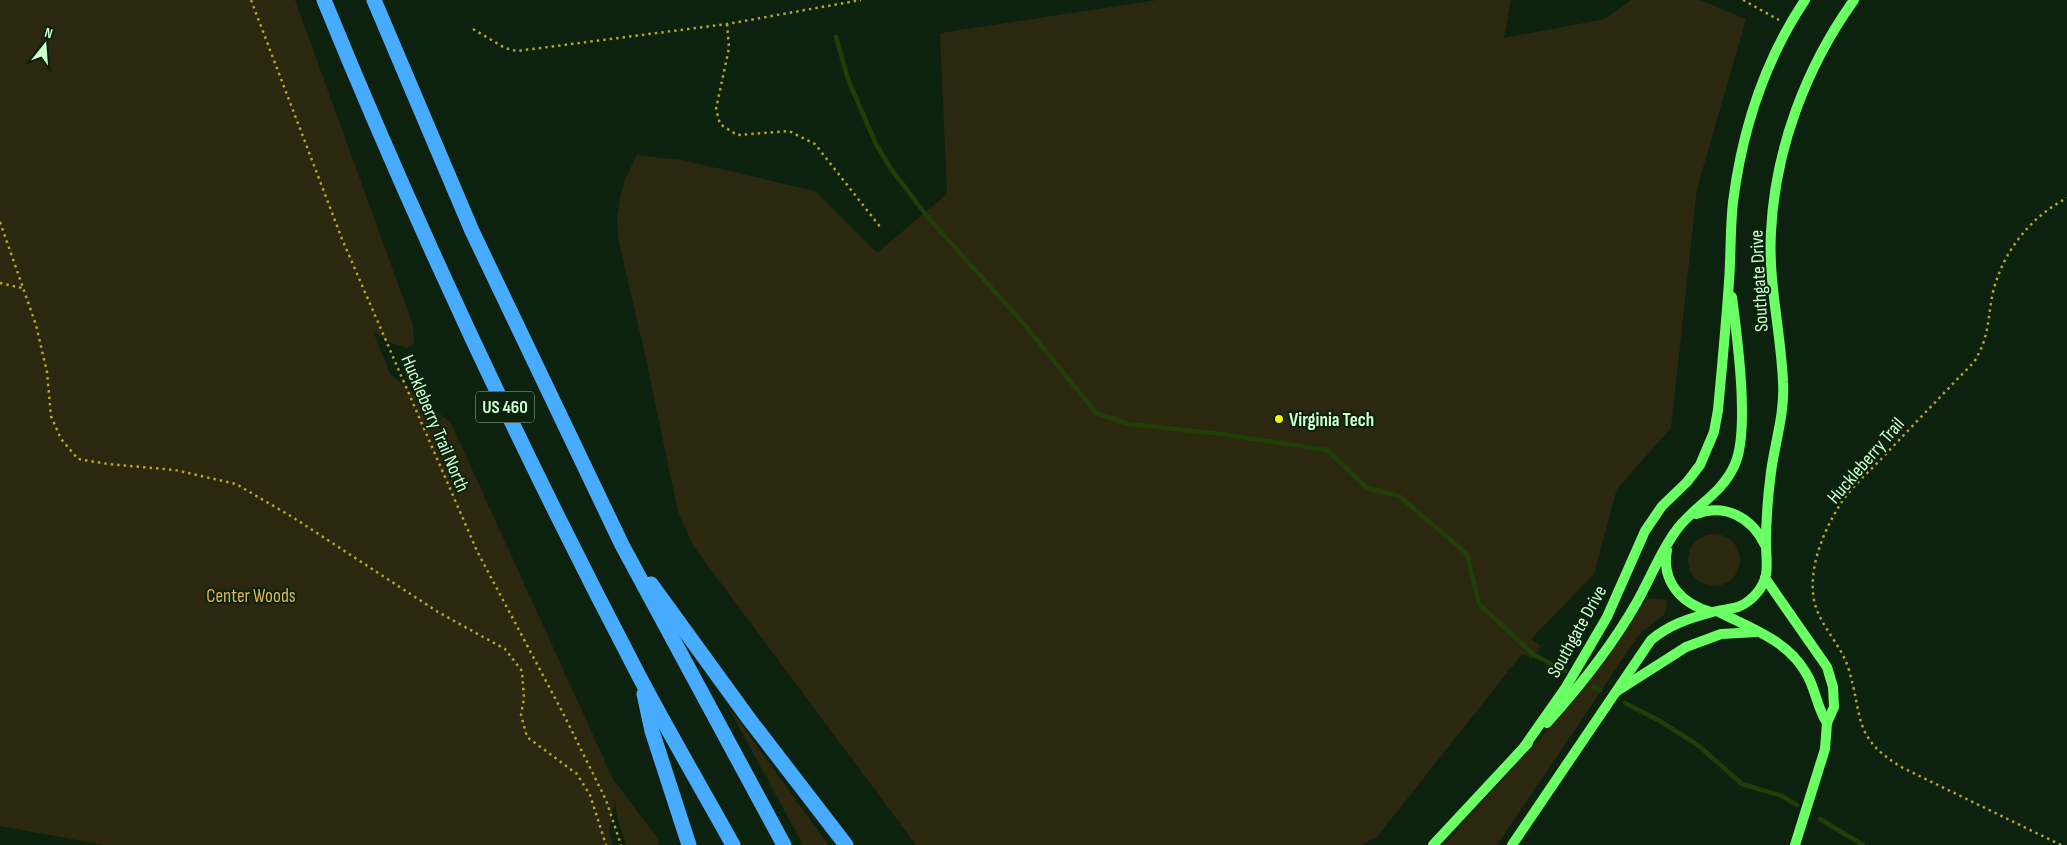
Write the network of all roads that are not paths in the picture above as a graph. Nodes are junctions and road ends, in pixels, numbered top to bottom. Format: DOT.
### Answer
graph roads {
  1 [pos="324,0"];
  2 [pos="374,0"];
  3 [pos="1805,0"];
  4 [pos="1854,0"];
  5 [pos="1729,279"];
  6 [pos="1693,514"];
  7 [pos="622,545"];
  8 [pos="1669,545"];
  9 [pos="1766,546"];
  10 [pos="1765,578"];
  11 [pos="1715,612"];
  12 [pos="1761,632"];
  13 [pos="640,678"];
  14 [pos="1614,693"];
  15 [pos="1827,723"];
  16 [pos="1524,748"];
  17 [pos="689,845"];
  18 [pos="733,845"];
  19 [pos="784,845"];
  20 [pos="846,845"];
  21 [pos="1433,845"];
  22 [pos="1512,845"];
  23 [pos="1795,845"];
  1 -- 13 [label="highway, US 460"];
  2 -- 7 [label="highway, US 460"];
  3 -- 5 [label="main road, Southgate Drive"];
  4 -- 9 [label="main road, Southgate Drive"];
  5 -- 6 [label="main road, Southgate Drive"];
  5 -- 16 [label="main road, Southgate Drive"];
  6 -- 8 [label="main road, Southgate Drive"];
  6 -- 9 [label="main road"];
  7 -- 19 [label="highway, US 460"];
  7 -- 20 [label="highway"];
  8 -- 11 [label="main road, Southgate Drive"];
  8 -- 16 [label="main road, Southgate Drive"];
  9 -- 10 [label="main road, Southgate Drive"];
  10 -- 11 [label="main road"];
  10 -- 15 [label="main road"];
  11 -- 12 [label="main road, Southgate Drive"];
  11 -- 14 [label="main road"];
  12 -- 14 [label="main road"];
  12 -- 15 [label="main road, Southgate Drive"];
  13 -- 17 [label="highway"];
  13 -- 18 [label="highway, US 460"];
  14 -- 22 [label="main road"];
  15 -- 23 [label="main road"];
  16 -- 21 [label="main road, Southgate Drive"];
}
